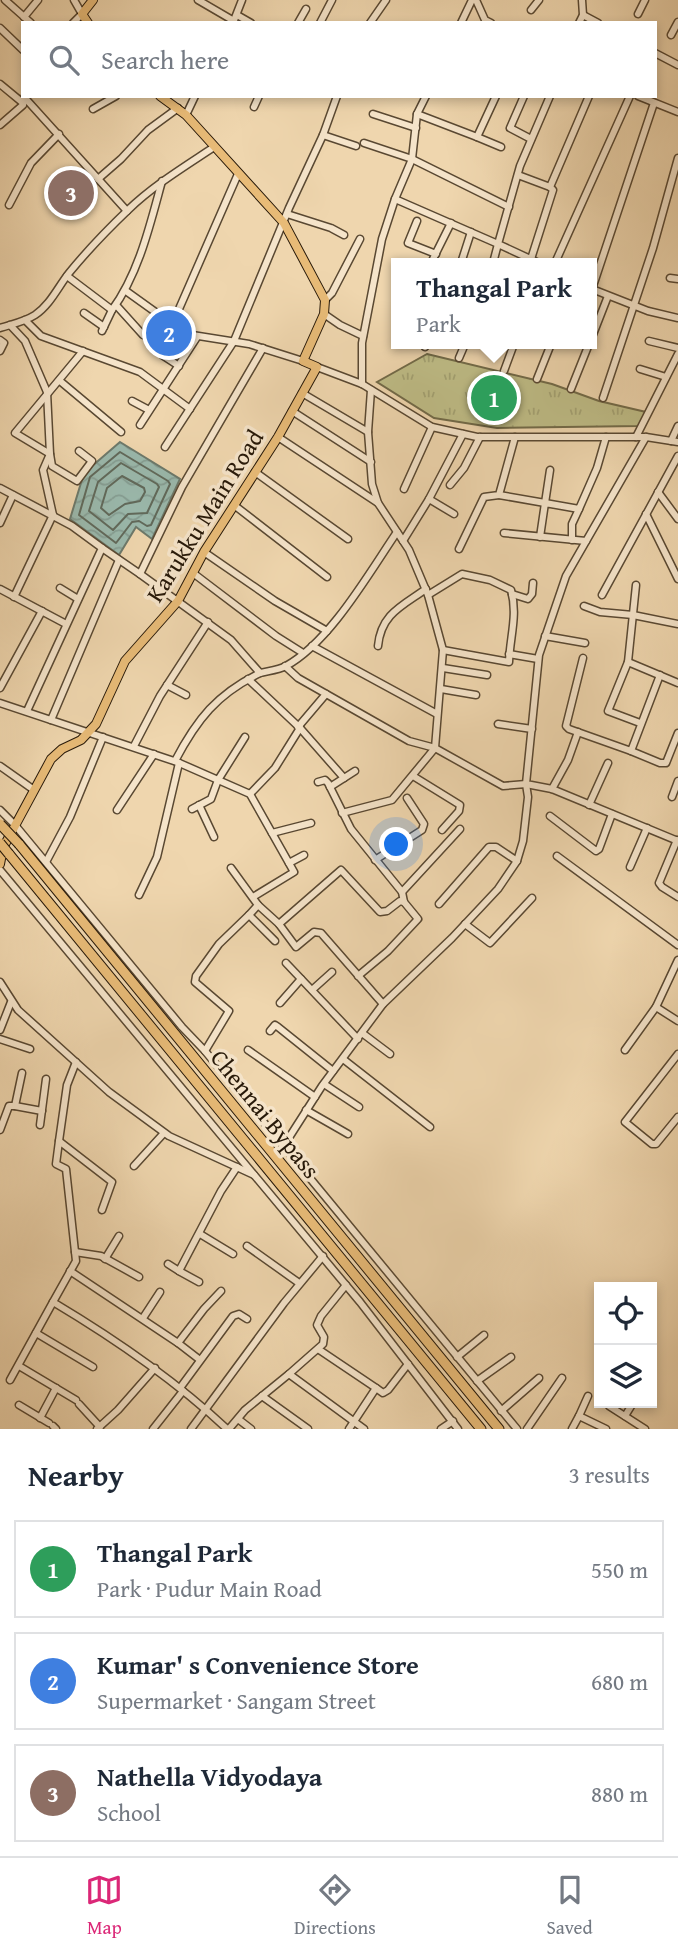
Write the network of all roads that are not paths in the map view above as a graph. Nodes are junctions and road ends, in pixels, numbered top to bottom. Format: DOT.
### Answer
graph roads {
  1 [pos="5,0"];
  2 [pos="38,0"];
  3 [pos="74,0"];
  4 [pos="93,0"];
  5 [pos="198,0"];
  6 [pos="242,0"];
  7 [pos="332,0"];
  8 [pos="386,0"];
  9 [pos="474,0"];
  10 [pos="539,0"];
  11 [pos="582,0"];
  12 [pos="645,0"];
  13 [pos="306,9"];
  14 [pos="531,10"];
  15 [pos="82,14"];
  16 [pos="638,14"];
  17 [pos="583,15"];
  18 [pos="24,17"];
  19 [pos="234,19"];
  20 [pos="29,21"];
  21 [pos="75,21"];
  22 [pos="87,21"];
  23 [pos="299,21"];
  24 [pos="321,21"];
  25 [pos="371,21"];
  26 [pos="462,21"];
  27 [pos="487,21"];
  28 [pos="580,21"];
  29 [pos="594,21"];
  30 [pos="678,22"];
  31 [pos="0,28"];
  32 [pos="671,35"];
  33 [pos="21,48"];
  34 [pos="657,54"];
  35 [pos="678,65"];
  36 [pos="0,83"];
  37 [pos="21,97"];
  38 [pos="112,98"];
  39 [pos="163,98"];
  40 [pos="194,98"];
  41 [pos="258,98"];
  42 [pos="336,98"];
  43 [pos="424,98"];
  44 [pos="495,98"];
  45 [pos="523,98"];
  46 [pos="549,98"];
  47 [pos="588,98"];
  48 [pos="629,98"];
  49 [pos="643,98"];
  50 [pos="24,99"];
  51 [pos="654,103"];
  52 [pos="254,107"];
  53 [pos="178,108"];
  54 [pos="93,109"];
  55 [pos="678,112"];
  56 [pos="373,114"];
  57 [pos="417,114"];
  58 [pos="186,115"];
  59 [pos="0,125"];
  60 [pos="416,128"];
  61 [pos="59,134"];
  62 [pos="323,135"];
  63 [pos="477,137"];
  64 [pos="531,139"];
  65 [pos="364,143"];
  66 [pos="356,146"];
  67 [pos="214,147"];
  68 [pos="501,147"];
  69 [pos="678,158"];
  70 [pos="412,159"];
  71 [pos="239,174"];
  72 [pos="518,174"];
  73 [pos="98,179"];
  74 [pos="163,179"];
  75 [pos="550,187"];
  76 [pos="395,199"];
  77 [pos="9,205"];
  78 [pos="509,207"];
  79 [pos="127,211"];
  80 [pos="287,214"];
  81 [pos="417,220"];
  82 [pos="284,223"];
  83 [pos="451,223"];
  84 [pos="471,232"];
  85 [pos="344,235"];
  86 [pos="360,239"];
  87 [pos="498,244"];
  88 [pos="436,254"];
  89 [pos="434,258"];
  90 [pos="463,258"];
  91 [pos="494,258"];
  92 [pos="531,258"];
  93 [pos="557,258"];
  94 [pos="597,274"];
  95 [pos="67,276"];
  96 [pos="670,278"];
  97 [pos="678,279"];
  98 [pos="127,291"];
  99 [pos="597,291"];
  100 [pos="608,296"];
  101 [pos="325,300"];
  102 [pos="634,306"];
  103 [pos="114,308"];
  104 [pos="84,313"];
  105 [pos="324,314"];
  106 [pos="678,318"];
  107 [pos="25,320"];
  108 [pos="597,324"];
  109 [pos="10,325"];
  110 [pos="172,325"];
  111 [pos="0,328"];
  112 [pos="143,335"];
  113 [pos="363,336"];
  114 [pos="197,337"];
  115 [pos="0,340"];
  116 [pos="234,341"];
  117 [pos="649,341"];
  118 [pos="263,348"];
  119 [pos="678,348"];
  120 [pos="463,349"];
  121 [pos="512,349"];
  122 [pos="549,349"];
  123 [pos="587,349"];
  124 [pos="0,351"];
  125 [pos="83,351"];
  126 [pos="678,354"];
  127 [pos="162,355"];
  128 [pos="459,358"];
  129 [pos="303,361"];
  130 [pos="179,366"];
  131 [pos="317,366"];
  132 [pos="640,369"];
  133 [pos="504,370"];
  134 [pos="666,377"];
  135 [pos="537,379"];
  136 [pos="61,380"];
  137 [pos="362,384"];
  138 [pos="163,389"];
  139 [pos="571,389"];
  140 [pos="371,390"];
  141 [pos="47,393"];
  142 [pos="302,393"];
  143 [pos="603,398"];
  144 [pos="132,401"];
  145 [pos="190,409"];
  146 [pos="149,411"];
  147 [pos="292,411"];
  148 [pos="139,425"];
  149 [pos="678,426"];
  150 [pos="432,427"];
  151 [pos="121,432"];
  152 [pos="368,432"];
  153 [pos="463,434"];
  154 [pos="278,437"];
  155 [pos="480,437"];
  156 [pos="515,437"];
  157 [pos="606,437"];
  158 [pos="636,437"];
  159 [pos="646,437"];
  160 [pos="674,441"];
  161 [pos="165,447"];
  162 [pos="79,451"];
  163 [pos="50,454"];
  164 [pos="371,462"];
  165 [pos="677,462"];
  166 [pos="550,470"];
  167 [pos="255,472"];
  168 [pos="450,485"];
  169 [pos="0,488"];
  170 [pos="404,489"];
  171 [pos="658,492"];
  172 [pos="13,495"];
  173 [pos="499,495"];
  174 [pos="429,499"];
  175 [pos="378,503"];
  176 [pos="545,503"];
  177 [pos="234,505"];
  178 [pos="579,509"];
  179 [pos="454,514"];
  180 [pos="646,514"];
  181 [pos="53,515"];
  182 [pos="678,519"];
  183 [pos="0,523"];
  184 [pos="397,532"];
  185 [pos="504,533"];
  186 [pos="540,537"];
  187 [pos="348,539"];
  188 [pos="572,540"];
  189 [pos="403,541"];
  190 [pos="586,541"];
  191 [pos="102,548"];
  192 [pos="459,549"];
  193 [pos="204,552"];
  194 [pos="119,560"];
  195 [pos="675,563"];
  196 [pos="461,565"];
  197 [pos="193,573"];
  198 [pos="140,574"];
  199 [pos="327,577"];
  200 [pos="455,578"];
  201 [pos="678,579"];
  202 [pos="533,583"];
  203 [pos="636,585"];
  204 [pos="60,588"];
  205 [pos="0,589"];
  206 [pos="427,592"];
  207 [pos="512,594"];
  208 [pos="602,595"];
  209 [pos="15,597"];
  210 [pos="78,598"];
  211 [pos="178,601"];
  212 [pos="584,606"];
  213 [pos="42,611"];
  214 [pos="633,615"];
  215 [pos="208,622"];
  216 [pos="66,624"];
  217 [pos="678,624"];
  218 [pos="327,631"];
  219 [pos="545,636"];
  220 [pos="585,643"];
  221 [pos="312,646"];
  222 [pos="378,646"];
  223 [pos="443,650"];
  224 [pos="303,653"];
  225 [pos="509,654"];
  226 [pos="583,658"];
  227 [pos="538,659"];
  228 [pos="628,662"];
  229 [pos="285,666"];
  230 [pos="443,668"];
  231 [pos="260,674"];
  232 [pos="487,675"];
  233 [pos="660,675"];
  234 [pos="248,679"];
  235 [pos="678,683"];
  236 [pos="167,685"];
  237 [pos="0,688"];
  238 [pos="441,689"];
  239 [pos="326,694"];
  240 [pos="186,695"];
  241 [pos="477,695"];
  242 [pos="0,703"];
  243 [pos="354,710"];
  244 [pos="27,712"];
  245 [pos="437,714"];
  246 [pos="347,719"];
  247 [pos="51,720"];
  248 [pos="640,723"];
  249 [pos="498,724"];
  250 [pos="299,727"];
  251 [pos="531,729"];
  252 [pos="89,732"];
  253 [pos="578,732"];
  254 [pos="678,733"];
  255 [pos="103,737"];
  256 [pos="245,737"];
  257 [pos="134,746"];
  258 [pos="435,748"];
  259 [pos="631,751"];
  260 [pos="675,752"];
  261 [pos="154,754"];
  262 [pos="177,762"];
  263 [pos="608,763"];
  264 [pos="0,766"];
  265 [pos="355,771"];
  266 [pos="412,776"];
  267 [pos="344,778"];
  268 [pos="218,780"];
  269 [pos="678,781"];
  270 [pos="318,782"];
  271 [pos="526,784"];
  272 [pos="330,787"];
  273 [pos="552,789"];
  274 [pos="34,790"];
  275 [pos="250,794"];
  276 [pos="672,797"];
  277 [pos="407,798"];
  278 [pos="199,805"];
  279 [pos="589,805"];
  280 [pos="192,809"];
  281 [pos="0,810"];
  282 [pos="117,810"];
  283 [pos="342,813"];
  284 [pos="612,814"];
  285 [pos="550,816"];
  286 [pos="69,817"];
  287 [pos="80,819"];
  288 [pos="311,822"];
  289 [pos="0,824"];
  290 [pos="15,825"];
  291 [pos="647,828"];
  292 [pos="460,829"];
  293 [pos="442,830"];
  294 [pos="272,834"];
  295 [pos="214,837"];
  296 [pos="678,840"];
  297 [pos="0,843"];
  298 [pos="304,855"];
  299 [pos="557,856"];
  300 [pos="375,860"];
  301 [pos="517,861"];
  302 [pos="46,862"];
  303 [pos="289,863"];
  304 [pos="0,864"];
  305 [pos="630,867"];
  306 [pos="231,868"];
  307 [pos="0,870"];
  308 [pos="402,892"];
  309 [pos="138,895"];
  310 [pos="253,897"];
  311 [pos="678,897"];
  312 [pos="532,898"];
  313 [pos="404,902"];
  314 [pos="439,904"];
  315 [pos="258,905"];
  316 [pos="249,915"];
  317 [pos="279,924"];
  318 [pos="465,924"];
  319 [pos="275,941"];
  320 [pos="678,945"];
  321 [pos="678,960"];
  322 [pos="286,963"];
  323 [pos="332,972"];
  324 [pos="670,975"];
  325 [pos="358,976"];
  326 [pos="301,979"];
  327 [pos="678,981"];
  328 [pos="0,982"];
  329 [pos="312,990"];
  330 [pos="11,1002"];
  331 [pos="280,1003"];
  332 [pos="383,1004"];
  333 [pos="656,1007"];
  334 [pos="678,1021"];
  335 [pos="0,1030"];
  336 [pos="270,1031"];
  337 [pos="360,1036"];
  338 [pos="0,1039"];
  339 [pos="30,1049"];
  340 [pos="248,1050"];
  341 [pos="625,1050"];
  342 [pos="205,1051"];
  343 [pos="390,1054"];
  344 [pos="678,1054"];
  345 [pos="343,1059"];
  346 [pos="76,1062"];
  347 [pos="333,1070"];
  348 [pos="22,1073"];
  349 [pos="46,1079"];
  350 [pos="324,1084"];
  351 [pos="315,1097"];
  352 [pos="15,1105"];
  353 [pos="359,1107"];
  354 [pos="306,1110"];
  355 [pos="42,1111"];
  356 [pos="678,1117"];
  357 [pos="40,1125"];
  358 [pos="430,1127"];
  359 [pos="0,1130"];
  360 [pos="164,1133"];
  361 [pos="348,1134"];
  362 [pos="59,1141"];
  363 [pos="283,1147"];
  364 [pos="134,1166"];
  365 [pos="237,1167"];
  366 [pos="255,1175"];
  367 [pos="102,1210"];
  368 [pos="200,1234"];
  369 [pos="119,1236"];
  370 [pos="247,1246"];
  371 [pos="75,1252"];
  372 [pos="233,1254"];
  373 [pos="323,1256"];
  374 [pos="105,1259"];
  375 [pos="167,1264"];
  376 [pos="179,1270"];
  377 [pos="71,1271"];
  378 [pos="139,1278"];
  379 [pos="199,1282"];
  380 [pos="299,1283"];
  381 [pos="346,1285"];
  382 [pos="160,1292"];
  383 [pos="222,1292"];
  384 [pos="53,1302"];
  385 [pos="143,1318"];
  386 [pos="247,1319"];
  387 [pos="36,1334"];
  388 [pos="484,1335"];
  389 [pos="178,1343"];
  390 [pos="318,1349"];
  391 [pos="457,1357"];
  392 [pos="511,1357"];
  393 [pos="200,1360"];
  394 [pos="408,1364"];
  395 [pos="19,1366"];
  396 [pos="93,1367"];
  397 [pos="155,1368"];
  398 [pos="289,1374"];
  399 [pos="539,1378"];
  400 [pos="562,1378"];
  401 [pos="10,1380"];
  402 [pos="477,1381"];
  403 [pos="57,1388"];
  404 [pos="376,1388"];
  405 [pos="181,1390"];
  406 [pos="262,1396"];
  407 [pos="588,1396"];
  408 [pos="19,1405"];
  409 [pos="612,1408"];
  410 [pos="630,1408"];
  411 [pos="206,1409"];
  412 [pos="501,1411"];
  413 [pos="579,1416"];
  414 [pos="625,1416"];
  415 [pos="40,1418"];
  416 [pos="238,1419"];
  417 [pos="354,1422"];
  418 [pos="453,1422"];
  419 [pos="53,1426"];
  420 [pos="98,1428"];
  421 [pos="153,1429"];
  422 [pos="191,1429"];
  423 [pos="228,1429"];
  424 [pos="251,1429"];
  425 [pos="308,1429"];
  426 [pos="349,1429"];
  427 [pos="364,1429"];
  428 [pos="441,1429"];
  429 [pos="458,1429"];
  430 [pos="481,1429"];
  431 [pos="499,1429"];
  432 [pos="517,1429"];
  433 [pos="527,1429"];
  434 [pos="572,1429"];
  435 [pos="606,1429"];
  436 [pos="645,1429"];
  1 -- 18 [label="street"];
  2 -- 18 [label="street"];
  3 -- 15 [label="street"];
  4 -- 15 [label="main road"];
  5 -- 19 [label="street"];
  6 -- 19 [label="street"];
  7 -- 24 [label="street"];
  8 -- 25 [label="street"];
  9 -- 26 [label="street"];
  9 -- 27 [label="street"];
  10 -- 14 [label="street"];
  11 -- 17 [label="street"];
  12 -- 16 [label="street"];
  13 -- 23 [label="street"];
  15 -- 21 [label="street"];
  15 -- 22 [label="main road"];
  17 -- 28 [label="street"];
  17 -- 29 [label="street"];
  18 -- 20 [label="street"];
  30 -- 32 [label="street"];
  31 -- 33 [label="street"];
  34 -- 35 [label="street"];
  36 -- 37 [label="street"];
  38 -- 54 [label="street"];
  39 -- 53 [label="main road"];
  40 -- 58 [label="street"];
  41 -- 52 [label="street"];
  42 -- 62 [label="street"];
  43 -- 57 [label="street"];
  44 -- 63 [label="street"];
  45 -- 64 [label="street"];
  46 -- 64 [label="street"];
  47 -- 75 [label="street"];
  48 -- 93 [label="street"];
  49 -- 51 [label="street"];
  50 -- 59 [label="street"];
  50 -- 61 [label="street"];
  51 -- 55 [label="street"];
  51 -- 94 [label="street"];
  53 -- 58 [label="main road"];
  53 -- 73 [label="street"];
  56 -- 60 [label="street"];
  57 -- 60 [label="street"];
  57 -- 63 [label="street"];
  58 -- 67 [label="main road"];
  60 -- 70 [label="street"];
  61 -- 73 [label="street"];
  61 -- 77 [label="street"];
  62 -- 66 [label="street"];
  62 -- 80 [label="street"];
  63 -- 68 [label="street"];
  64 -- 72 [label="street"];
  65 -- 70 [label="street"];
  67 -- 71 [label="main road"];
  67 -- 74 [label="street"];
  69 -- 102 [label="street"];
  70 -- 76 [label="street"];
  70 -- 78 [label="street"];
  71 -- 82 [label="main road"];
  71 -- 110 [label="street"];
  72 -- 75 [label="street"];
  72 -- 78 [label="street"];
  73 -- 79 [label="street"];
  74 -- 79 [label="street"];
  74 -- 98 [label="street"];
  75 -- 92 [label="street"];
  76 -- 83 [label="street"];
  76 -- 113 [label="street"];
  78 -- 87 [label="street"];
  79 -- 95 [label="street"];
  80 -- 82 [label="street"];
  80 -- 85 [label="street"];
  81 -- 88 [label="street"];
  82 -- 101 [label="main road"];
  82 -- 116 [label="street"];
  83 -- 84 [label="street"];
  83 -- 88 [label="street"];
  84 -- 87 [label="street"];
  84 -- 90 [label="street"];
  86 -- 101 [label="street"];
  87 -- 91 [label="street"];
  87 -- 92 [label="street"];
  88 -- 89 [label="street"];
  95 -- 103 [label="street"];
  95 -- 107 [label="street"];
  96 -- 97 [label="street"];
  98 -- 103 [label="street"];
  98 -- 110 [label="street"];
  99 -- 100 [label="street"];
  100 -- 102 [label="street"];
  100 -- 108 [label="street"];
  101 -- 105 [label="main road"];
  102 -- 106 [label="street"];
  102 -- 143 [label="street"];
  103 -- 104 [label="street"];
  103 -- 112 [label="street"];
  105 -- 113 [label="street"];
  105 -- 129 [label="main road"];
  107 -- 109 [label="street"];
  107 -- 125 [label="street"];
  109 -- 111 [label="street"];
  109 -- 141 [label="street"];
  110 -- 114 [label="street"];
  113 -- 137 [label="street"];
  114 -- 116 [label="street"];
  114 -- 130 [label="street"];
  115 -- 124 [label="street"];
  116 -- 118 [label="street"];
  116 -- 145 [label="street"];
  117 -- 119 [label="street"];
  118 -- 129 [label="street"];
  118 -- 198 [label="street"];
  120 -- 128 [label="street"];
  121 -- 133 [label="street"];
  122 -- 135 [label="street"];
  123 -- 139 [label="street"];
  125 -- 136 [label="street"];
  125 -- 138 [label="street"];
  126 -- 134 [label="street"];
  127 -- 130 [label="street"];
  129 -- 131 [label="main road"];
  130 -- 138 [label="street"];
  131 -- 137 [label="street"];
  131 -- 142 [label="main road, Karukku Main Road"];
  132 -- 134 [label="street"];
  134 -- 158 [label="street"];
  136 -- 141 [label="street"];
  136 -- 151 [label="street"];
  137 -- 140 [label="street"];
  138 -- 145 [label="street"];
  138 -- 146 [label="street"];
  140 -- 150 [label="street"];
  140 -- 152 [label="street"];
  141 -- 163 [label="street"];
  141 -- 163 [label="street"];
  142 -- 147 [label="main road, Karukku Main Road"];
  142 -- 152 [label="street"];
  144 -- 146 [label="street"];
  145 -- 161 [label="street"];
  146 -- 148 [label="street"];
  147 -- 154 [label="main road, Karukku Main Road"];
  147 -- 164 [label="street"];
  149 -- 160 [label="street"];
  150 -- 153 [label="street"];
  150 -- 170 [label="street"];
  152 -- 164 [label="street"];
  153 -- 155 [label="street"];
  153 -- 174 [label="street"];
  154 -- 167 [label="main road, Karukku Main Road"];
  154 -- 175 [label="street"];
  155 -- 156 [label="street"];
  155 -- 168 [label="street"];
  156 -- 157 [label="street"];
  156 -- 173 [label="street"];
  157 -- 158 [label="street"];
  157 -- 178 [label="street"];
  158 -- 159 [label="street"];
  159 -- 160 [label="street"];
  159 -- 190 [label="street"];
  162 -- 163 [label="street"];
  163 -- 181 [label="street"];
  164 -- 175 [label="street"];
  165 -- 171 [label="street"];
  166 -- 176 [label="street"];
  167 -- 177 [label="main road, Karukku Main Road"];
  167 -- 187 [label="street"];
  169 -- 172 [label="street"];
  171 -- 180 [label="street"];
  171 -- 182 [label="street"];
  172 -- 181 [label="street"];
  172 -- 183 [label="street"];
  173 -- 176 [label="street"];
  173 -- 192 [label="street"];
  174 -- 179 [label="street"];
  174 -- 189 [label="street"];
  175 -- 184 [label="street"];
  176 -- 178 [label="street"];
  176 -- 186 [label="street"];
  177 -- 193 [label="main road, Karukku Main Road"];
  177 -- 199 [label="street"];
  178 -- 188 [label="street"];
  180 -- 195 [label="street"];
  180 -- 208 [label="street"];
  181 -- 191 [label="street"];
  181 -- 209 [label="street"];
  184 -- 189 [label="street"];
  184 -- 218 [label="street"];
  185 -- 186 [label="street"];
  186 -- 188 [label="street"];
  188 -- 190 [label="street"];
  189 -- 206 [label="street"];
  190 -- 219 [label="street"];
  191 -- 194 [label="street"];
  191 -- 210 [label="street"];
  193 -- 197 [label="main road, Karukku Main Road"];
  193 -- 218 [label="street"];
  194 -- 198 [label="street"];
  194 -- 247 [label="street"];
  195 -- 201 [label="street"];
  196 -- 200 [label="street"];
  197 -- 211 [label="main road, Karukku Main Road"];
  197 -- 224 [label="street"];
  198 -- 211 [label="street"];
  200 -- 206 [label="street"];
  200 -- 207 [label="street"];
  202 -- 207 [label="street"];
  203 -- 214 [label="street"];
  204 -- 210 [label="street"];
  205 -- 209 [label="street"];
  206 -- 222 [label="street"];
  206 -- 223 [label="street"];
  207 -- 225 [label="street"];
  209 -- 213 [label="street"];
  210 -- 216 [label="street"];
  211 -- 215 [label="street"];
  211 -- 252 [label="main road, Karukku Main Road"];
  212 -- 214 [label="street"];
  213 -- 216 [label="street"];
  213 -- 237 [label="street"];
  214 -- 217 [label="street"];
  214 -- 228 [label="street"];
  215 -- 231 [label="street"];
  215 -- 236 [label="street"];
  216 -- 244 [label="street"];
  218 -- 221 [label="street"];
  219 -- 220 [label="street"];
  219 -- 227 [label="street"];
  221 -- 224 [label="street"];
  221 -- 245 [label="street"];
  223 -- 225 [label="street"];
  223 -- 230 [label="street"];
  224 -- 229 [label="street"];
  225 -- 227 [label="street"];
  226 -- 253 [label="street"];
  227 -- 251 [label="street"];
  228 -- 233 [label="street"];
  228 -- 248 [label="street"];
  229 -- 231 [label="street"];
  229 -- 239 [label="street"];
  230 -- 232 [label="street"];
  230 -- 238 [label="street"];
  231 -- 234 [label="street"];
  233 -- 235 [label="street"];
  233 -- 248 [label="street"];
  234 -- 250 [label="street"];
  234 -- 262 [label="street"];
  236 -- 240 [label="street"];
  236 -- 257 [label="street"];
  238 -- 241 [label="street"];
  238 -- 245 [label="street"];
  239 -- 243 [label="street"];
  239 -- 250 [label="street"];
  242 -- 244 [label="street"];
  243 -- 246 [label="street"];
  243 -- 258 [label="street"];
  244 -- 247 [label="street"];
  245 -- 258 [label="street"];
  247 -- 252 [label="street"];
  248 -- 259 [label="street"];
  249 -- 251 [label="street"];
  250 -- 267 [label="street"];
  250 -- 275 [label="street"];
  251 -- 271 [label="street"];
  252 -- 255 [label="street"];
  252 -- 274 [label="main road, Karukku Main Road"];
  253 -- 259 [label="street"];
  253 -- 273 [label="street"];
  254 -- 260 [label="street"];
  255 -- 257 [label="street"];
  255 -- 286 [label="street"];
  256 -- 268 [label="street"];
  257 -- 261 [label="street"];
  258 -- 266 [label="street"];
  258 -- 271 [label="street"];
  259 -- 260 [label="street"];
  261 -- 262 [label="street"];
  261 -- 282 [label="street"];
  262 -- 268 [label="street"];
  262 -- 309 [label="street"];
  263 -- 279 [label="street"];
  264 -- 274 [label="street"];
  265 -- 267 [label="street"];
  266 -- 283 [label="street"];
  266 -- 293 [label="street"];
  267 -- 272 [label="street"];
  268 -- 275 [label="street"];
  268 -- 278 [label="street"];
  269 -- 276 [label="street"];
  270 -- 272 [label="street"];
  271 -- 273 [label="street"];
  271 -- 301 [label="street"];
  272 -- 283 [label="street"];
  273 -- 279 [label="street"];
  274 -- 290 [label="main road, Karukku Main Road"];
  275 -- 294 [label="street"];
  277 -- 300 [label="street"];
  278 -- 280 [label="street"];
  278 -- 295 [label="street"];
  279 -- 284 [label="street"];
  281 -- 290 [label="street"];
  283 -- 300 [label="street"];
  284 -- 285 [label="street"];
  284 -- 291 [label="street"];
  286 -- 287 [label="street"];
  286 -- 302 [label="street"];
  288 -- 294 [label="street"];
  289 -- 431 [label="highway, Chennai Bypass, bridge"];
  290 -- 302 [label="street"];
  290 -- 304 [label="main road, Karukku Main Road"];
  291 -- 296 [label="street"];
  291 -- 305 [label="street"];
  292 -- 308 [label="street"];
  294 -- 303 [label="street"];
  296 -- 311 [label="street"];
  297 -- 430 [label="highway, Chennai Bypass, bridge"];
  298 -- 303 [label="street"];
  299 -- 320 [label="street"];
  300 -- 308 [label="street"];
  301 -- 314 [label="street"];
  301 -- 318 [label="street"];
  302 -- 342 [label="street"];
  303 -- 310 [label="street"];
  306 -- 310 [label="street"];
  307 -- 366 [label="street"];
  308 -- 313 [label="street"];
  310 -- 315 [label="street"];
  312 -- 318 [label="street"];
  313 -- 317 [label="street"];
  313 -- 325 [label="street"];
  315 -- 316 [label="street"];
  315 -- 317 [label="street"];
  316 -- 319 [label="street"];
  316 -- 342 [label="street"];
  317 -- 325 [label="street"];
  318 -- 332 [label="street"];
  321 -- 324 [label="street"];
  322 -- 326 [label="street"];
  323 -- 329 [label="street"];
  324 -- 327 [label="street"];
  324 -- 333 [label="street"];
  325 -- 332 [label="street"];
  326 -- 329 [label="street"];
  326 -- 331 [label="street"];
  328 -- 330 [label="street"];
  329 -- 337 [label="street"];
  330 -- 335 [label="street"];
  330 -- 346 [label="street"];
  332 -- 337 [label="street"];
  333 -- 334 [label="street"];
  333 -- 341 [label="street"];
  336 -- 347 [label="street"];
  337 -- 343 [label="street"];
  337 -- 345 [label="street"];
  338 -- 339 [label="street"];
  340 -- 351 [label="street"];
  342 -- 363 [label="street"];
  344 -- 356 [label="street"];
  345 -- 347 [label="street"];
  345 -- 358 [label="street"];
  346 -- 360 [label="street"];
  346 -- 362 [label="street"];
  347 -- 350 [label="street"];
  348 -- 352 [label="street"];
  349 -- 355 [label="street"];
  350 -- 351 [label="street"];
  350 -- 353 [label="street"];
  351 -- 354 [label="street"];
  352 -- 355 [label="street"];
  352 -- 359 [label="street"];
  354 -- 361 [label="street"];
  354 -- 363 [label="street"];
  355 -- 357 [label="street"];
  360 -- 364 [label="street"];
  360 -- 365 [label="street"];
  362 -- 367 [label="street"];
  362 -- 371 [label="street"];
  363 -- 391 [label="street"];
  365 -- 366 [label="street"];
  365 -- 368 [label="street"];
  366 -- 373 [label="street"];
  368 -- 372 [label="street"];
  368 -- 376 [label="street"];
  369 -- 374 [label="street"];
  370 -- 380 [label="street"];
  371 -- 374 [label="street"];
  371 -- 377 [label="street"];
  373 -- 380 [label="street"];
  373 -- 381 [label="street"];
  374 -- 378 [label="street"];
  375 -- 376 [label="street"];
  376 -- 379 [label="street"];
  377 -- 384 [label="street"];
  377 -- 385 [label="street"];
  380 -- 411 [label="street"];
  381 -- 390 [label="street"];
  381 -- 394 [label="street"];
  382 -- 385 [label="street"];
  383 -- 389 [label="street"];
  384 -- 387 [label="street"];
  384 -- 397 [label="street"];
  385 -- 389 [label="street"];
  386 -- 393 [label="street"];
  387 -- 395 [label="street"];
  387 -- 396 [label="street"];
  388 -- 391 [label="street"];
  389 -- 393 [label="street"];
  390 -- 398 [label="street"];
  390 -- 404 [label="street"];
  391 -- 402 [label="street"];
  392 -- 402 [label="street"];
  393 -- 405 [label="street"];
  394 -- 404 [label="street"];
  394 -- 418 [label="street"];
  395 -- 401 [label="street"];
  395 -- 403 [label="street"];
  397 -- 405 [label="street"];
  397 -- 420 [label="street"];
  398 -- 406 [label="street"];
  398 -- 417 [label="street"];
  399 -- 412 [label="street"];
  400 -- 433 [label="street"];
  402 -- 412 [label="street"];
  403 -- 415 [label="street"];
  403 -- 420 [label="street"];
  404 -- 417 [label="street"];
  405 -- 411 [label="street"];
  405 -- 421 [label="street"];
  406 -- 416 [label="street"];
  406 -- 425 [label="street"];
  407 -- 413 [label="street"];
  408 -- 415 [label="street"];
  409 -- 414 [label="street"];
  410 -- 414 [label="street"];
  411 -- 422 [label="street"];
  411 -- 423 [label="street"];
  412 -- 432 [label="street"];
  413 -- 434 [label="street"];
  413 -- 435 [label="street"];
  414 -- 436 [label="street"];
  415 -- 419 [label="street"];
  416 -- 423 [label="street"];
  416 -- 424 [label="street"];
  417 -- 426 [label="street"];
  417 -- 427 [label="street"];
  418 -- 428 [label="street"];
  418 -- 429 [label="street"];
}
